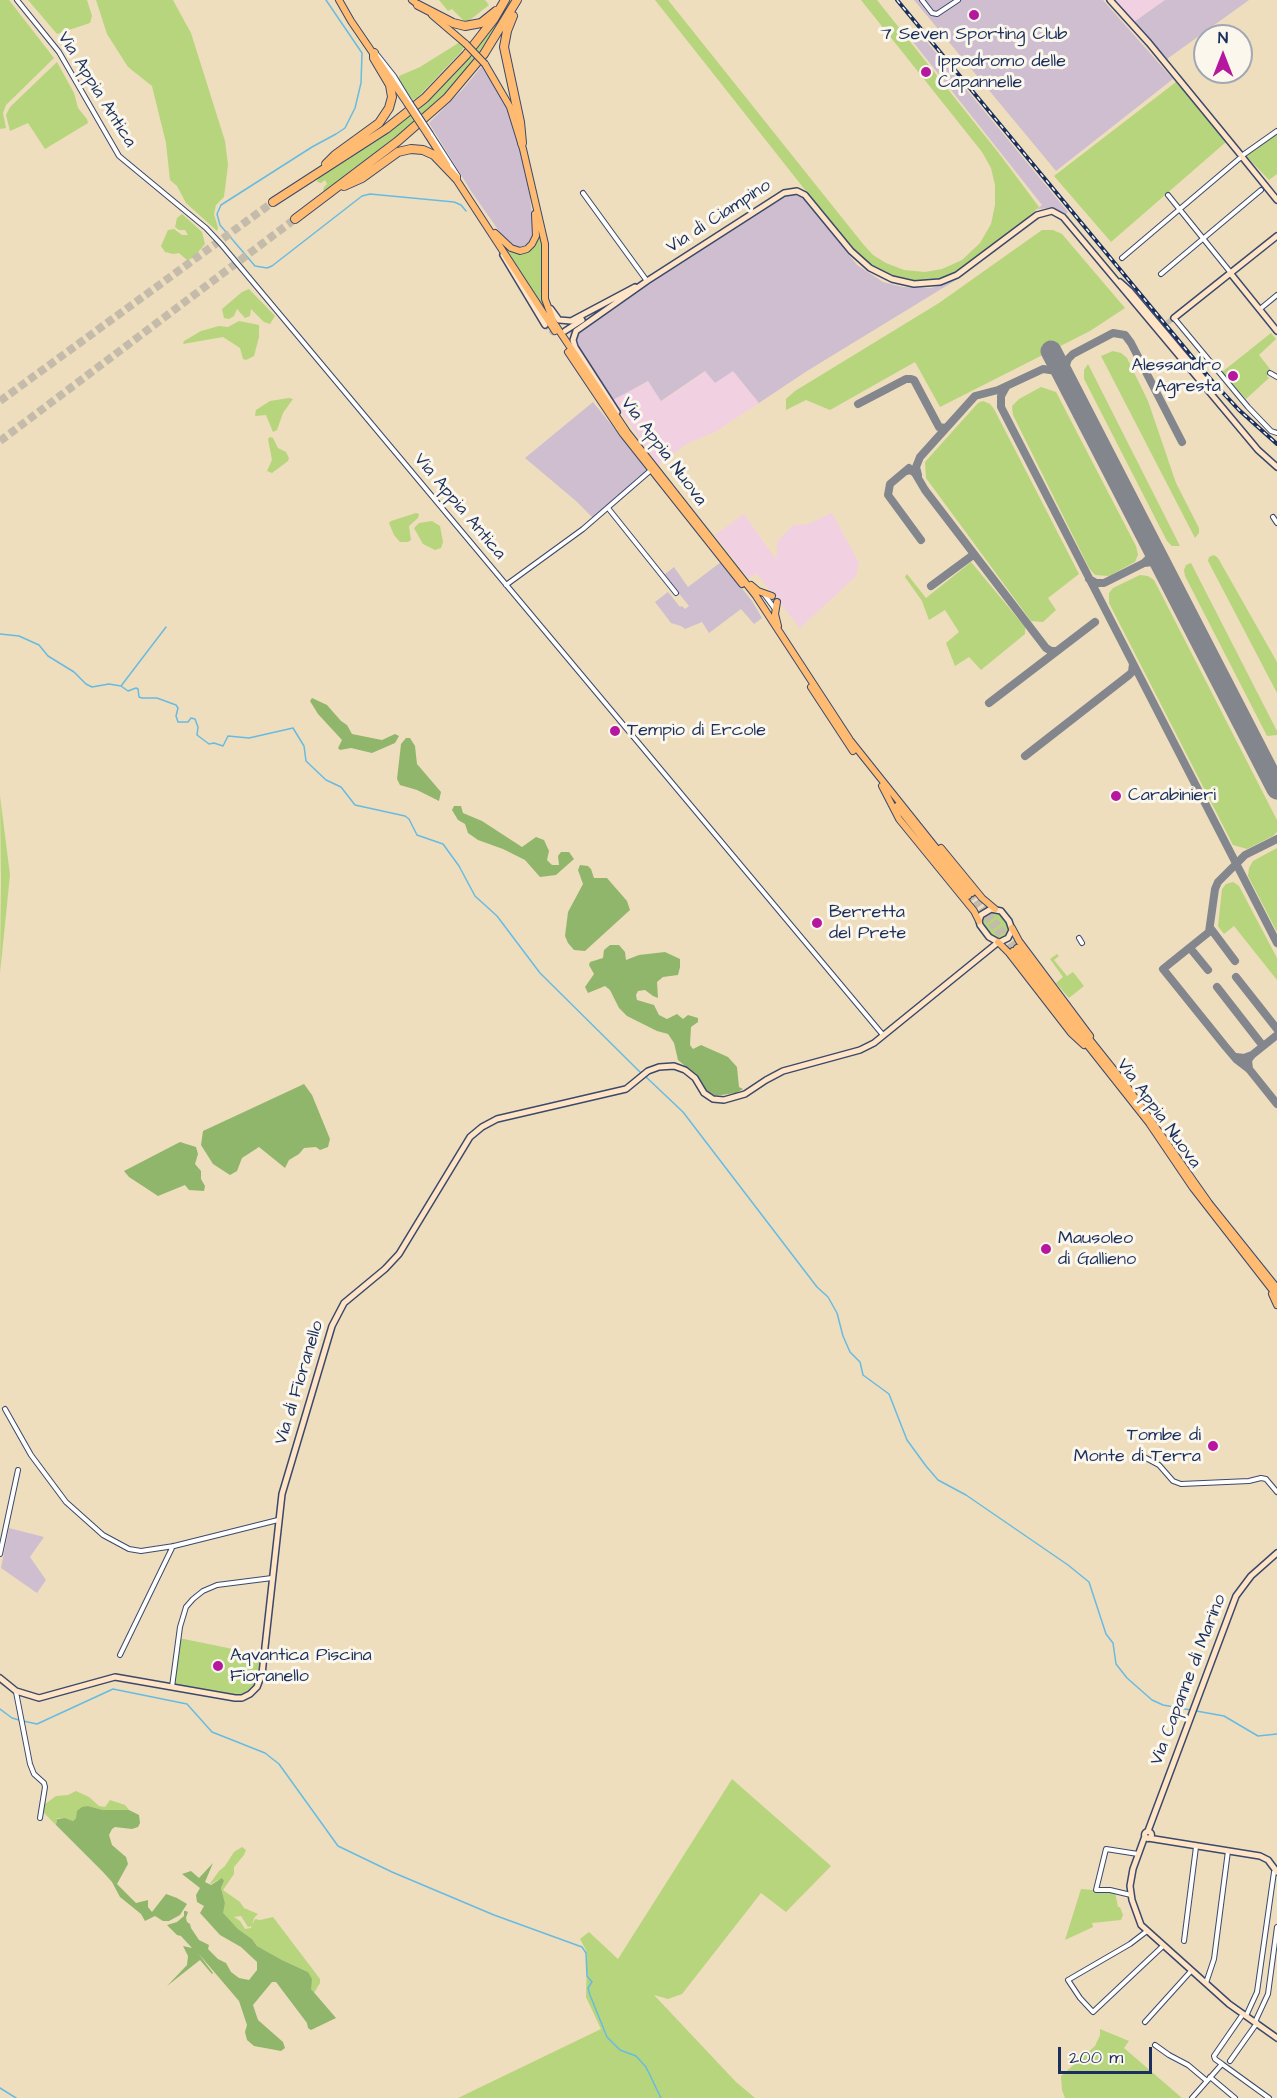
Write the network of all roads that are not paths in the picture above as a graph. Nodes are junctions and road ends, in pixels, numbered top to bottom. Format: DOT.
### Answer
graph roads {
  1 [pos="17,0"];
  2 [pos="518,0"];
  3 [pos="922,0"];
  4 [pos="1110,0"];
  5 [pos="954,1"];
  6 [pos="341,2"];
  7 [pos="415,2"];
  8 [pos="503,3"];
  9 [pos="366,42"];
  10 [pos="374,53"];
  11 [pos="409,103"];
  12 [pos="1277,131"];
  13 [pos="429,134"];
  14 [pos="522,143"];
  15 [pos="1241,156"];
  16 [pos="324,170"];
  17 [pos="456,178"];
  18 [pos="340,186"];
  19 [pos="532,190"];
  20 [pos="1261,190"];
  21 [pos="583,193"];
  22 [pos="466,194"];
  23 [pos="1168,195"];
  24 [pos="1277,200"];
  25 [pos="273,202"];
  26 [pos="473,204"];
  27 [pos="1181,210"];
  28 [pos="295,219"];
  29 [pos="1277,236"];
  30 [pos="1204,239"];
  31 [pos="495,240"];
  32 [pos="1122,258"];
  33 [pos="546,262"];
  34 [pos="1161,274"];
  35 [pos="1231,274"];
  36 [pos="647,281"];
  37 [pos="633,291"];
  38 [pos="1277,295"];
  39 [pos="1259,310"];
  40 [pos="1174,318"];
  41 [pos="545,325"];
  42 [pos="565,331"];
  43 [pos="1277,331"];
  44 [pos="1270,373"];
  45 [pos="1277,377"];
  46 [pos="622,425"];
  47 [pos="1277,433"];
  48 [pos="1277,467"];
  49 [pos="651,470"];
  50 [pos="608,508"];
  51 [pos="1273,517"];
  52 [pos="1277,523"];
  53 [pos="734,567"];
  54 [pos="506,585"];
  55 [pos="676,593"];
  56 [pos="764,594"];
  57 [pos="772,596"];
  58 [pos="777,602"];
  59 [pos="776,610"];
  60 [pos="784,640"];
  61 [pos="884,786"];
  62 [pos="970,895"];
  63 [pos="995,909"];
  64 [pos="979,921"];
  65 [pos="1012,928"];
  66 [pos="989,937"];
  67 [pos="1079,939"];
  68 [pos="998,942"];
  69 [pos="1082,943"];
  70 [pos="1015,949"];
  71 [pos="989,951"];
  72 [pos="883,1035"];
  73 [pos="1094,1051"];
  74 [pos="1269,1280"];
  75 [pos="1277,1286"];
  76 [pos="1277,1296"];
  77 [pos="1277,1305"];
  78 [pos="5,1409"];
  79 [pos="1144,1457"];
  80 [pos="18,1470"];
  81 [pos="1277,1492"];
  82 [pos="278,1520"];
  83 [pos="174,1546"];
  84 [pos="1277,1553"];
  85 [pos="0,1554"];
  86 [pos="272,1578"];
  87 [pos="120,1655"];
  88 [pos="0,1678"];
  89 [pos="172,1687"];
  90 [pos="16,1691"];
  91 [pos="40,1818"];
  92 [pos="1148,1835"];
  93 [pos="1196,1847"];
  94 [pos="1228,1851"];
  95 [pos="1139,1854"];
  96 [pos="1276,1871"];
  97 [pos="1131,1894"];
  98 [pos="1277,1927"];
  99 [pos="1147,1931"];
  100 [pos="1184,1941"];
  101 [pos="1163,1946"];
  102 [pos="1191,1971"];
  103 [pos="1206,1984"];
  104 [pos="1245,2015"];
  105 [pos="1145,2022"];
  106 [pos="1256,2023"];
  107 [pos="1277,2038"];
  108 [pos="1155,2045"];
  109 [pos="1230,2061"];
  110 [pos="1222,2064"];
  111 [pos="1210,2077"];
  112 [pos="1207,2081"];
  113 [pos="1192,2098"];
  114 [pos="1235,2098"];
  115 [pos="1269,2098"];
  1 -- 54 [label="street, Via Appia Antica"];
  2 -- 14 [label="highway"];
  2 -- 18 [label="highway"];
  3 -- 5 [label="street"];
  4 -- 15 [label="street"];
  6 -- 9 [label="main road, Via Appia Nuova"];
  7 -- 8 [label="highway"];
  7 -- 14 [label="main road, Via Appia Nuova, bridge"];
  8 -- 16 [label="highway"];
  9 -- 10 [label="main road, Via Appia Nuova"];
  9 -- 11 [label="street, Via Appia Nuova"];
  10 -- 11 [label="main road, Via Appia Nuova"];
  10 -- 16 [label="highway"];
  11 -- 13 [label="main road, Via Appia Nuova, bridge"];
  12 -- 15 [label="street"];
  13 -- 17 [label="main road, Via Appia Nuova"];
  13 -- 22 [label="street, Via Appia Nuova"];
  14 -- 19 [label="main road, Via Appia Nuova"];
  15 -- 24 [label="street"];
  15 -- 27 [label="street"];
  16 -- 25 [label="highway"];
  17 -- 18 [label="highway"];
  17 -- 22 [label="main road, Via Appia Nuova"];
  18 -- 28 [label="highway"];
  19 -- 26 [label="main road"];
  19 -- 33 [label="main road, Via Appia Nuova"];
  20 -- 30 [label="street"];
  21 -- 36 [label="street"];
  22 -- 26 [label="main road, Via Appia Nuova"];
  23 -- 27 [label="street"];
  26 -- 31 [label="main road, Via Appia Nuova"];
  27 -- 30 [label="street"];
  27 -- 32 [label="street"];
  29 -- 35 [label="street"];
  30 -- 34 [label="street"];
  30 -- 35 [label="street"];
  31 -- 41 [label="street"];
  31 -- 49 [label="main road, Via Appia Nuova"];
  33 -- 36 [label="street"];
  33 -- 46 [label="main road, Via Appia Nuova"];
  35 -- 39 [label="street"];
  35 -- 40 [label="street"];
  36 -- 37 [label="street"];
  36 -- 48 [label="street, Via di Ciampino"];
  37 -- 42 [label="street"];
  37 -- 46 [label="street"];
  38 -- 39 [label="street"];
  39 -- 43 [label="street"];
  40 -- 47 [label="street"];
  44 -- 45 [label="street"];
  46 -- 53 [label="main road, Via Appia Nuova"];
  49 -- 50 [label="street"];
  49 -- 61 [label="main road, Via Appia Nuova"];
  50 -- 54 [label="street"];
  50 -- 55 [label="street"];
  51 -- 52 [label="street"];
  53 -- 56 [label="main road"];
  53 -- 60 [label="main road, Via Appia Nuova"];
  54 -- 72 [label="street, Via Appia Antica"];
  56 -- 57 [label="main road"];
  56 -- 59 [label="street"];
  58 -- 59 [label="main road"];
  59 -- 60 [label="main road"];
  60 -- 61 [label="main road, Via Appia Nuova"];
  61 -- 62 [label="main road, Via Appia Nuova"];
  61 -- 63 [label="main road"];
  61 -- 64 [label="main road"];
  63 -- 64 [label="street"];
  63 -- 65 [label="street"];
  64 -- 66 [label="street"];
  65 -- 68 [label="street"];
  65 -- 73 [label="main road"];
  66 -- 68 [label="street"];
  66 -- 71 [label="street"];
  67 -- 69 [label="street"];
  68 -- 71 [label="street"];
  68 -- 73 [label="main road"];
  70 -- 73 [label="main road, Via Appia Nuova"];
  71 -- 72 [label="street"];
  72 -- 82 [label="street, Via di Fioranello"];
  73 -- 74 [label="main road, Via Appia Nuova"];
  74 -- 75 [label="main road, Via Appia Nuova"];
  74 -- 76 [label="main road, Via Appia Nuova"];
  74 -- 77 [label="main road"];
  78 -- 83 [label="street"];
  79 -- 81 [label="street"];
  80 -- 85 [label="street"];
  82 -- 83 [label="street"];
  82 -- 86 [label="street, Via di Fioranello"];
  83 -- 87 [label="street"];
  84 -- 92 [label="street, Via Capanne di Marino"];
  86 -- 89 [label="street"];
  86 -- 89 [label="street, Via di Fioranello"];
  88 -- 90 [label="street, Via di Fioranello"];
  89 -- 90 [label="street, Via di Fioranello"];
  90 -- 91 [label="street"];
  92 -- 93 [label="street"];
  92 -- 95 [label="street, Via Capanne di Marino"];
  93 -- 94 [label="street"];
  93 -- 100 [label="street"];
  94 -- 96 [label="street"];
  94 -- 103 [label="street"];
  95 -- 97 [label="street, Via Capanne di Marino"];
  95 -- 97 [label="street"];
  96 -- 104 [label="street"];
  97 -- 99 [label="street"];
  98 -- 106 [label="street"];
  99 -- 101 [label="street"];
  99 -- 101 [label="street"];
  101 -- 102 [label="street"];
  102 -- 103 [label="street"];
  102 -- 105 [label="street"];
  103 -- 104 [label="street"];
  104 -- 106 [label="street"];
  104 -- 110 [label="street"];
  106 -- 107 [label="street"];
  106 -- 109 [label="street"];
  108 -- 112 [label="street"];
  110 -- 111 [label="street"];
  110 -- 115 [label="street"];
  111 -- 112 [label="street"];
  111 -- 114 [label="street"];
  112 -- 113 [label="street"];
}
